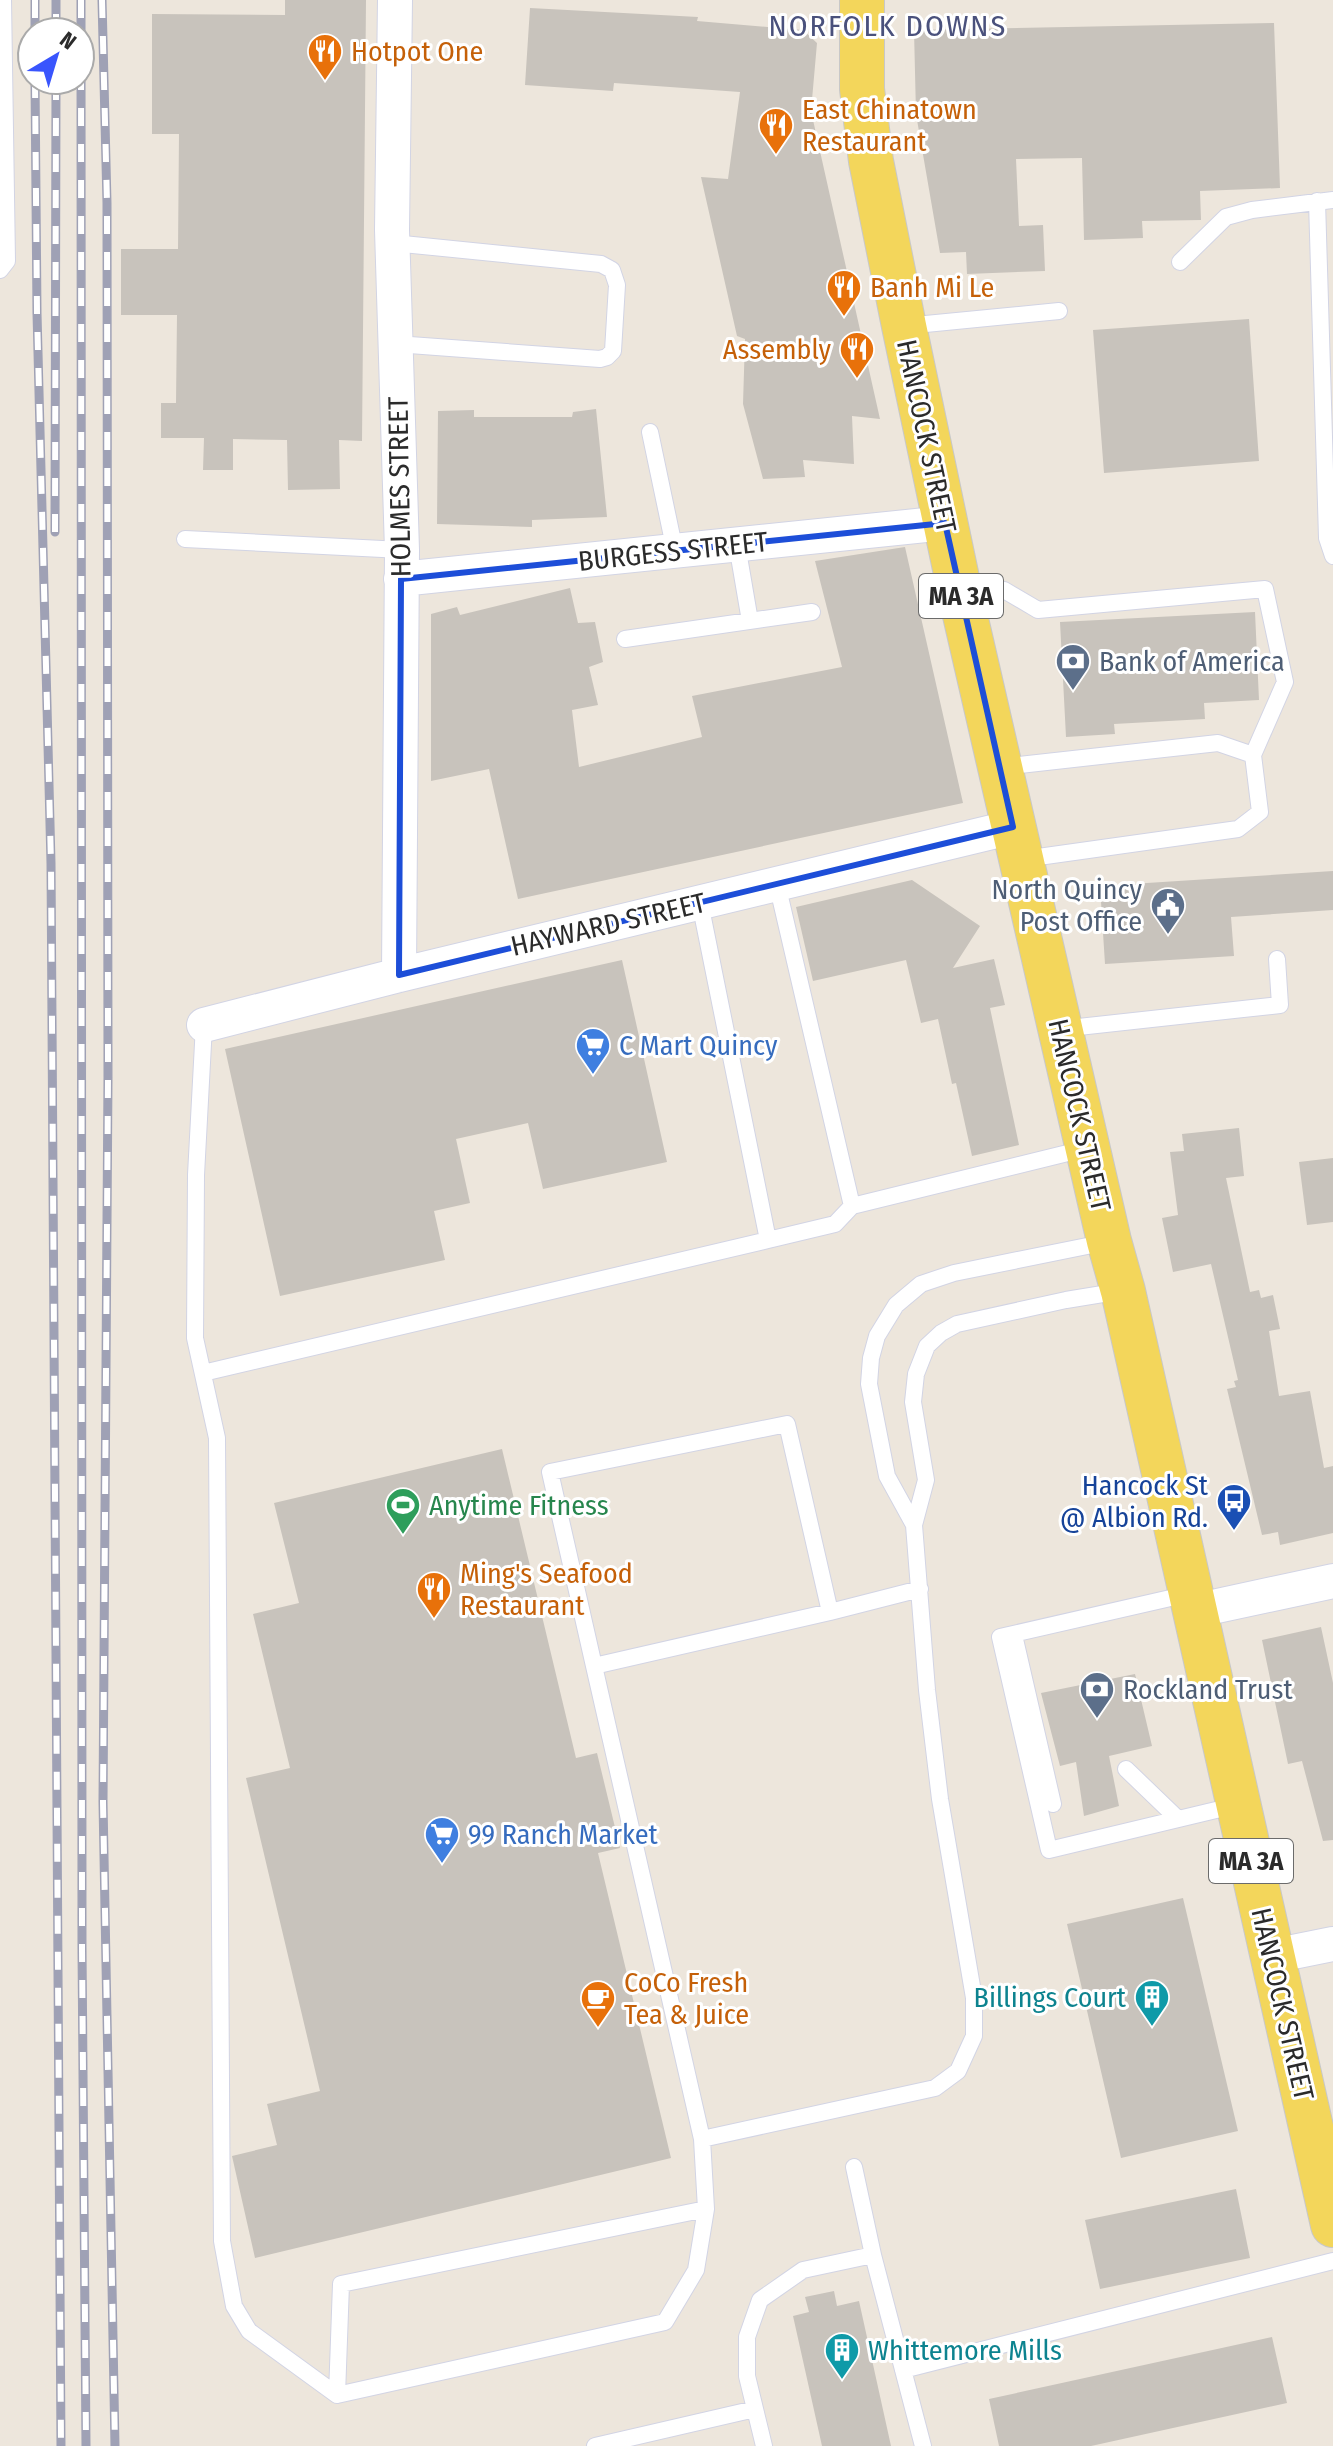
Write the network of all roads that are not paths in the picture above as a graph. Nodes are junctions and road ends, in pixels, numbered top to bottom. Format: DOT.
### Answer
graph roads {
  1 [pos="3,0"];
  2 [pos="395,0"];
  3 [pos="862,0"];
  4 [pos="1325,200"];
  5 [pos="393,243"];
  6 [pos="1180,262"];
  7 [pos="0,270"];
  8 [pos="1059,311"];
  9 [pos="904,326"];
  10 [pos="396,344"];
  11 [pos="650,432"];
  12 [pos="945,523"];
  13 [pos="185,539"];
  14 [pos="737,545"];
  15 [pos="675,551"];
  16 [pos="1333,556"];
  17 [pos="402,565"];
  18 [pos="962,602"];
  19 [pos="812,612"];
  20 [pos="750,621"];
  21 [pos="625,639"];
  22 [pos="1253,755"];
  23 [pos="999,767"];
  24 [pos="1016,844"];
  25 [pos="777,884"];
  26 [pos="700,903"];
  27 [pos="1277,959"];
  28 [pos="399,975"];
  29 [pos="204,1025"];
  30 [pos="1060,1029"];
  31 [pos="1088,1148"];
  32 [pos="852,1206"];
  33 [pos="768,1240"];
  34 [pos="1109,1241"];
  35 [pos="1123,1291"];
  36 [pos="203,1373"];
  37 [pos="914,1525"];
  38 [pos="1333,1581"];
  39 [pos="920,1589"];
  40 [pos="1192,1602"];
  41 [pos="830,1612"];
  42 [pos="1007,1636"];
  43 [pos="594,1666"];
  44 [pos="1126,1769"];
  45 [pos="1133,1786"];
  46 [pos="1053,1804"];
  47 [pos="1238,1805"];
  48 [pos="1178,1819"];
  49 [pos="1333,1944"];
  50 [pos="1273,1956"];
  51 [pos="702,2139"];
  52 [pos="854,2167"];
  53 [pos="706,2209"];
  54 [pos="1333,2225"];
  55 [pos="873,2255"];
  56 [pos="1333,2261"];
  57 [pos="903,2370"];
  58 [pos="337,2395"];
  59 [pos="755,2409"];
  60 [pos="595,2446"];
  61 [pos="764,2446"];
  62 [pos="923,2446"];
  1 -- 7 [label="lane"];
  2 -- 5 [label="street, HOLMES STREET"];
  3 -- 9 [label="main road, HANCOCK STREET / MA 3A"];
  4 -- 6 [label="lane"];
  4 -- 16 [label="lane"];
  5 -- 10 [label="street, HOLMES STREET"];
  5 -- 10 [label="lane"];
  8 -- 9 [label="lane"];
  9 -- 12 [label="main road, HANCOCK STREET / MA 3A"];
  10 -- 17 [label="street, HOLMES STREET"];
  11 -- 15 [label="lane"];
  12 -- 14 [label="street, BURGESS STREET"];
  12 -- 18 [label="main road, HANCOCK STREET / MA 3A"];
  13 -- 17 [label="lane"];
  14 -- 15 [label="street, BURGESS STREET"];
  14 -- 20 [label="lane"];
  15 -- 17 [label="street, BURGESS STREET"];
  17 -- 28 [label="street, HOLMES STREET"];
  18 -- 22 [label="lane"];
  18 -- 23 [label="main road, HANCOCK STREET / MA 3A"];
  19 -- 20 [label="lane"];
  20 -- 21 [label="lane"];
  22 -- 23 [label="lane"];
  22 -- 24 [label="lane"];
  23 -- 24 [label="main road, HANCOCK STREET / MA 3A"];
  24 -- 25 [label="street, HAYWARD STREET"];
  24 -- 30 [label="main road, HANCOCK STREET / MA 3A"];
  25 -- 26 [label="street, HAYWARD STREET"];
  25 -- 32 [label="lane"];
  26 -- 28 [label="street, HAYWARD STREET"];
  26 -- 33 [label="lane"];
  27 -- 30 [label="lane"];
  28 -- 29 [label="street, HAYWARD STREET"];
  29 -- 36 [label="lane"];
  30 -- 31 [label="main road, HANCOCK STREET / MA 3A"];
  31 -- 32 [label="lane"];
  31 -- 34 [label="main road, HANCOCK STREET / MA 3A"];
  32 -- 33 [label="lane"];
  33 -- 36 [label="lane"];
  34 -- 35 [label="main road, HANCOCK STREET / MA 3A"];
  34 -- 37 [label="lane"];
  35 -- 37 [label="lane"];
  35 -- 40 [label="main road, HANCOCK STREET / MA 3A"];
  36 -- 58 [label="lane"];
  37 -- 39 [label="lane"];
  38 -- 40 [label="street"];
  39 -- 41 [label="lane"];
  39 -- 51 [label="lane"];
  40 -- 42 [label="lane"];
  40 -- 47 [label="main road, HANCOCK STREET / MA 3A"];
  41 -- 43 [label="lane"];
  41 -- 43 [label="lane"];
  42 -- 46 [label="lane"];
  42 -- 48 [label="lane"];
  43 -- 51 [label="lane"];
  44 -- 48 [label="lane"];
  45 -- 48 [label="lane"];
  47 -- 48 [label="lane"];
  47 -- 50 [label="main road, HANCOCK STREET / MA 3A"];
  49 -- 50 [label="street"];
  50 -- 54 [label="main road, HANCOCK STREET / MA 3A"];
  51 -- 53 [label="lane"];
  52 -- 55 [label="lane"];
  53 -- 58 [label="lane"];
  53 -- 58 [label="lane"];
  55 -- 57 [label="lane"];
  55 -- 59 [label="lane"];
  56 -- 57 [label="lane"];
  57 -- 62 [label="lane"];
  59 -- 60 [label="lane"];
  59 -- 61 [label="lane"];
}
